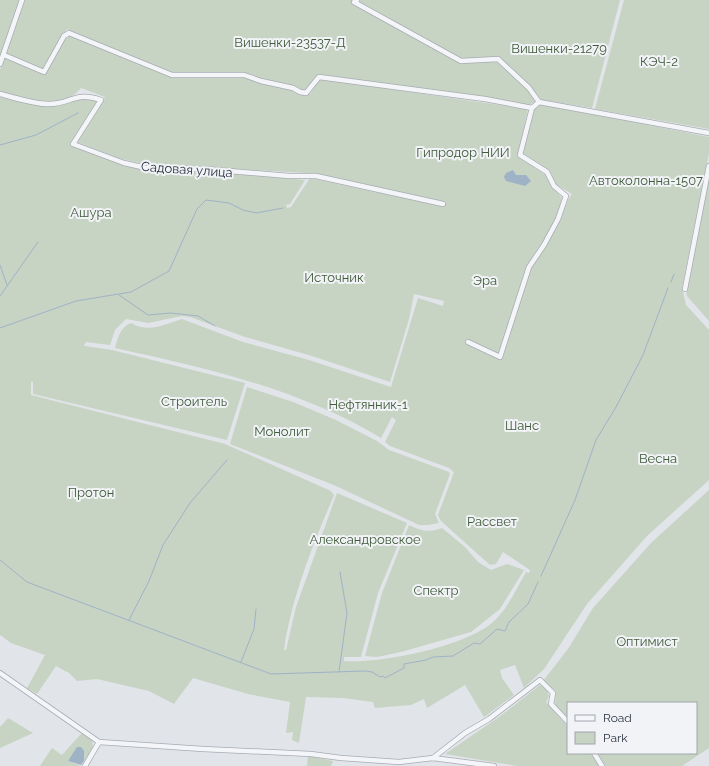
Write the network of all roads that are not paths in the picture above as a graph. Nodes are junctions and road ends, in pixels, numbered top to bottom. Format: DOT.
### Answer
graph roads {
  1 [pos="22,0"];
  2 [pos="357,0"];
  3 [pos="4,56"];
  4 [pos="0,64"];
  5 [pos="0,94"];
  6 [pos="539,102"];
  7 [pos="532,108"];
  8 [pos="709,132"];
  9 [pos="709,166"];
  10 [pos="443,204"];
  11 [pos="685,289"];
  12 [pos="468,342"];
  13 [pos="0,673"];
  14 [pos="567,721"];
  15 [pos="99,742"];
  16 [pos="595,754"];
  17 [pos="433,758"];
  18 [pos="473,764"];
  19 [pos="85,766"];
  20 [pos="494,766"];
  21 [pos="602,766"];
  1 -- 3 [label="street"];
  2 -- 6 [label="street"];
  3 -- 4 [label="street"];
  3 -- 7 [label="street"];
  5 -- 10 [label="street, Садовая улица"];
  6 -- 7 [label="street"];
  6 -- 8 [label="street"];
  7 -- 12 [label="street"];
  9 -- 11 [label="street"];
  13 -- 15 [label="street"];
  14 -- 17 [label="street"];
  15 -- 17 [label="street"];
  15 -- 19 [label="street"];
  16 -- 21 [label="street"];
  17 -- 18 [label="street"];
  18 -- 20 [label="street"];
}
